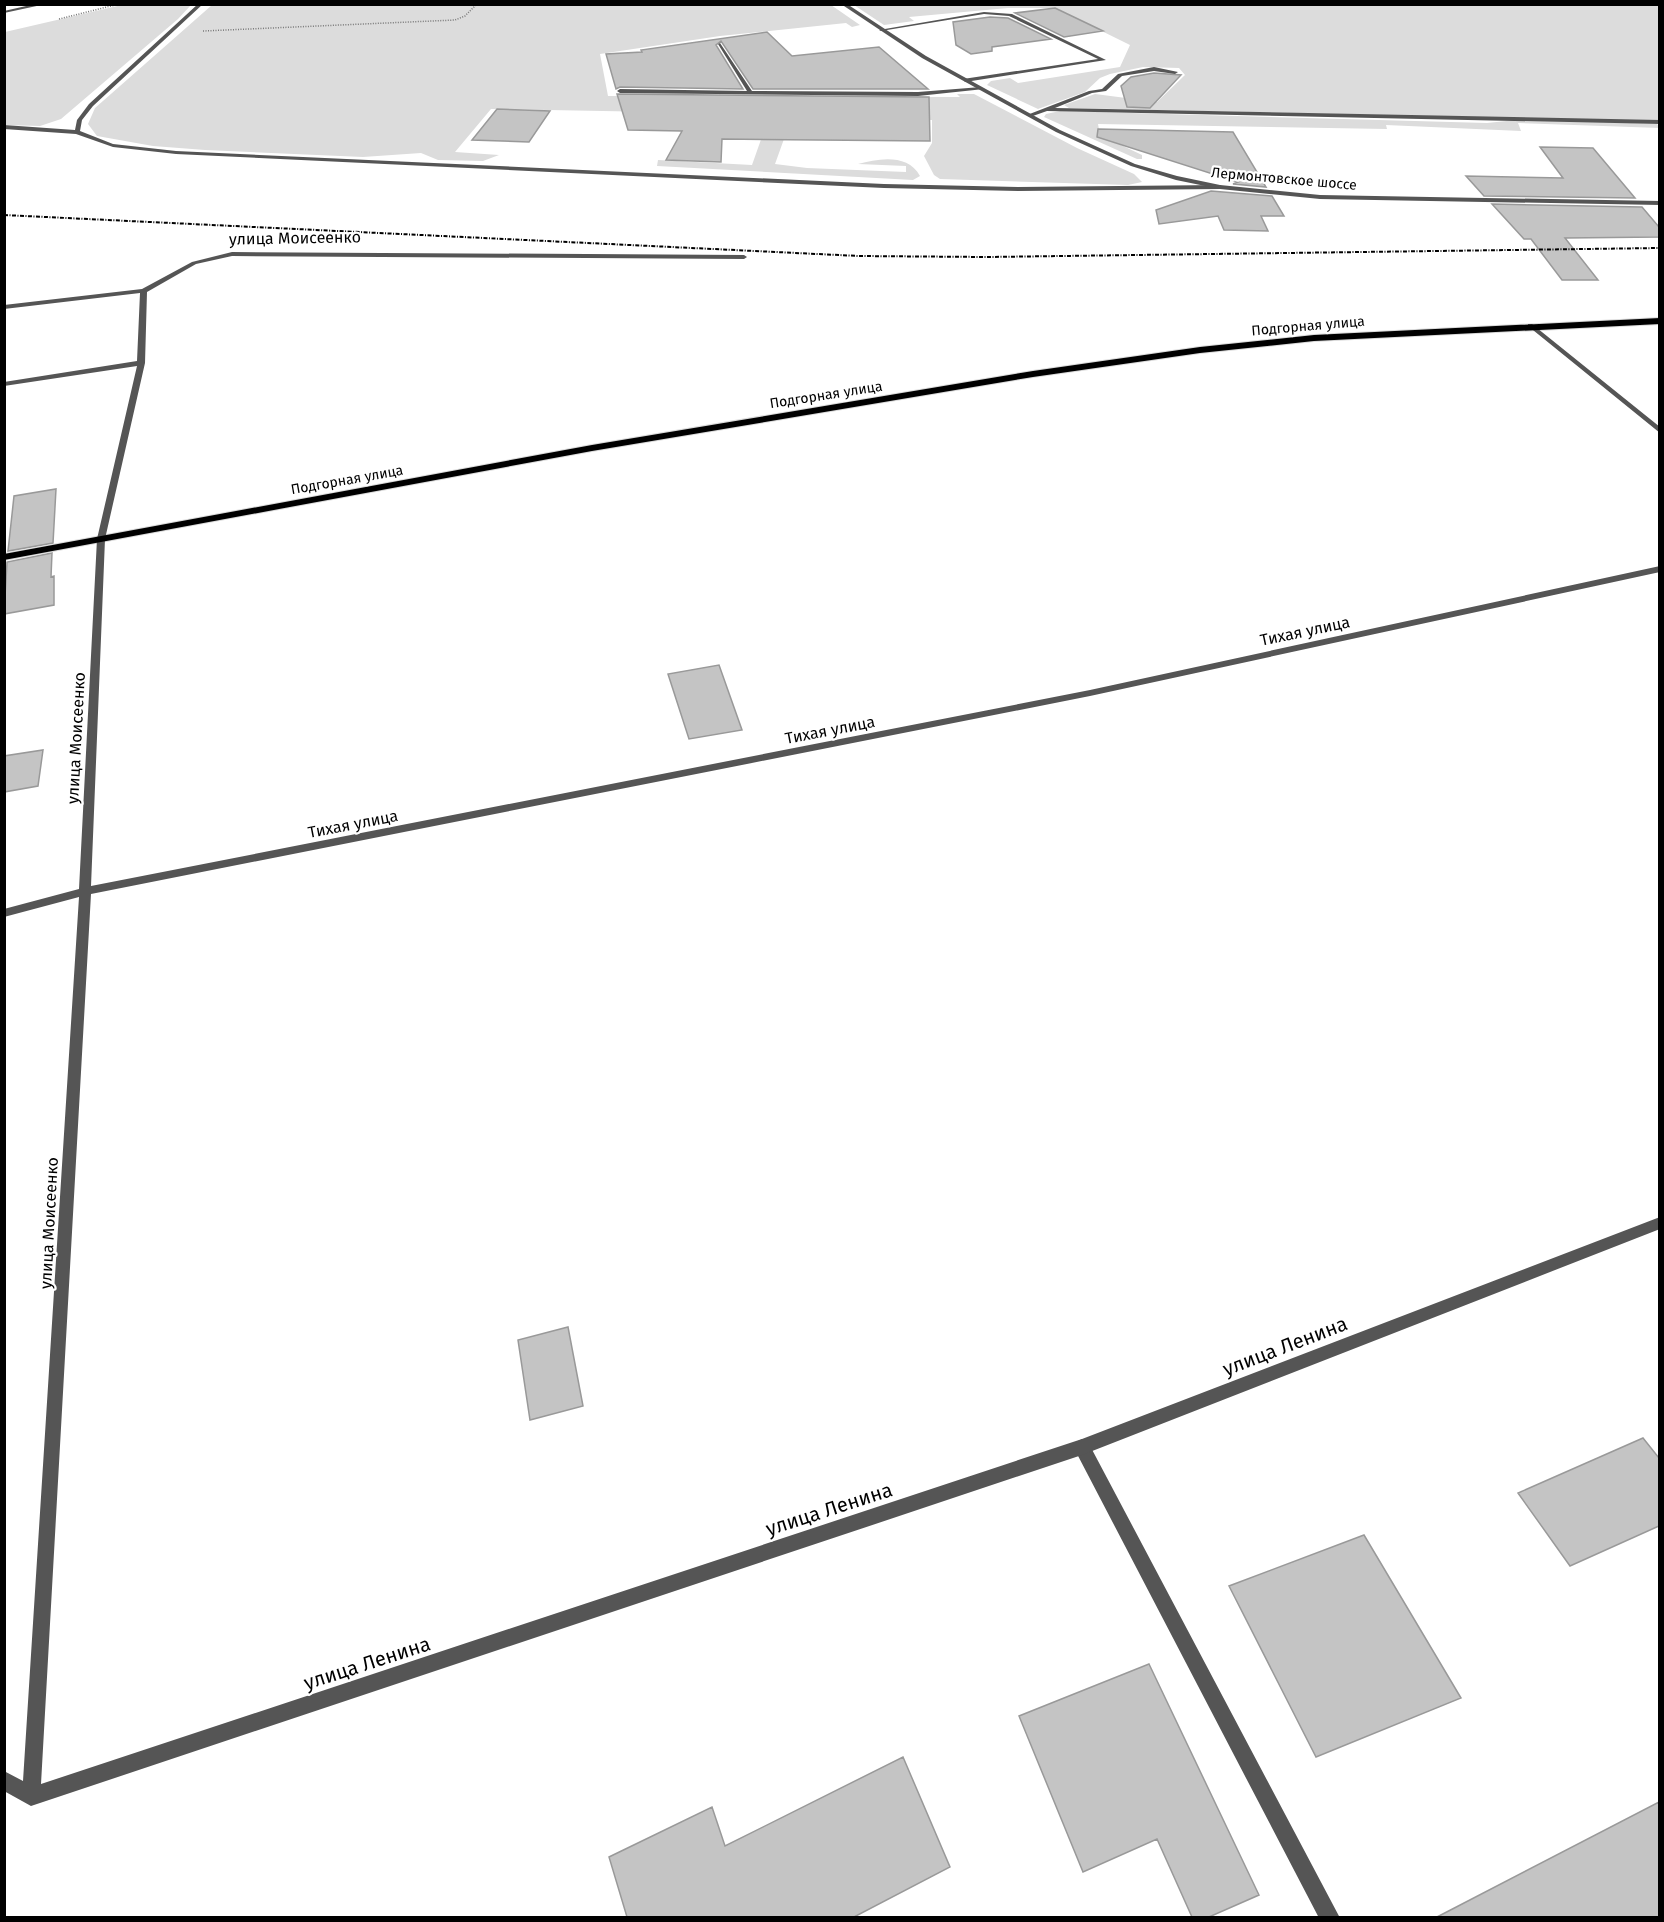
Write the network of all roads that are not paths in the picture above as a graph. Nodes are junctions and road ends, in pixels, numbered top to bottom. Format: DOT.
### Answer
graph roads {
  1 [pos="44,4"];
  2 [pos="201,4"];
  3 [pos="843,4"];
  4 [pos="4,12"];
  5 [pos="880,30"];
  6 [pos="720,44"];
  7 [pos="1175,72"];
  8 [pos="965,80"];
  9 [pos="981,89"];
  10 [pos="620,91"];
  11 [pos="750,91"];
  12 [pos="1046,109"];
  13 [pos="1030,115"];
  14 [pos="1659,122"];
  15 [pos="4,127"];
  16 [pos="77,132"];
  17 [pos="1220,187"];
  18 [pos="1659,202"];
  19 [pos="744,258"];
  20 [pos="144,291"];
  21 [pos="4,307"];
  22 [pos="1659,321"];
  23 [pos="1530,325"];
  24 [pos="141,363"];
  25 [pos="4,384"];
  26 [pos="1659,431"];
  27 [pos="101,539"];
  28 [pos="4,556"];
  29 [pos="1659,569"];
  30 [pos="85,891"];
  31 [pos="4,913"];
  32 [pos="1659,1223"];
  33 [pos="1082,1447"];
  34 [pos="4,1780"];
  35 [pos="31,1797"];
  36 [pos="1330,1917"];
  1 -- 4 [label="street"];
  2 -- 16 [label="street"];
  3 -- 5 [label="street, Лермонтовское шоссе"];
  5 -- 8 [label="street, Лермонтовское шоссе"];
  5 -- 8 [label="street"];
  6 -- 11 [label="street"];
  7 -- 12 [label="street"];
  8 -- 9 [label="street, Лермонтовское шоссе"];
  9 -- 11 [label="street"];
  9 -- 13 [label="street, Лермонтовское шоссе"];
  10 -- 11 [label="street"];
  12 -- 13 [label="street"];
  12 -- 14 [label="street"];
  13 -- 17 [label="street, Лермонтовское шоссе"];
  15 -- 16 [label="street"];
  16 -- 17 [label="street"];
  17 -- 18 [label="street, Лермонтовское шоссе"];
  19 -- 20 [label="street, улица Моисеенко"];
  20 -- 21 [label="street"];
  20 -- 24 [label="street, улица Моисеенко"];
  22 -- 23 [label="main road, Подгорная улица"];
  23 -- 26 [label="street"];
  23 -- 27 [label="main road, Подгорная улица"];
  24 -- 25 [label="street"];
  24 -- 27 [label="street, улица Моисеенко"];
  27 -- 28 [label="main road, Подгорная улица"];
  27 -- 30 [label="street, улица Моисеенко"];
  29 -- 30 [label="street, Тихая улица"];
  30 -- 31 [label="street, Тихая улица"];
  30 -- 35 [label="street, улица Моисеенко"];
  32 -- 33 [label="street, улица Ленина"];
  33 -- 35 [label="street, улица Ленина"];
  33 -- 36 [label="street"];
  34 -- 35 [label="street"];
}
